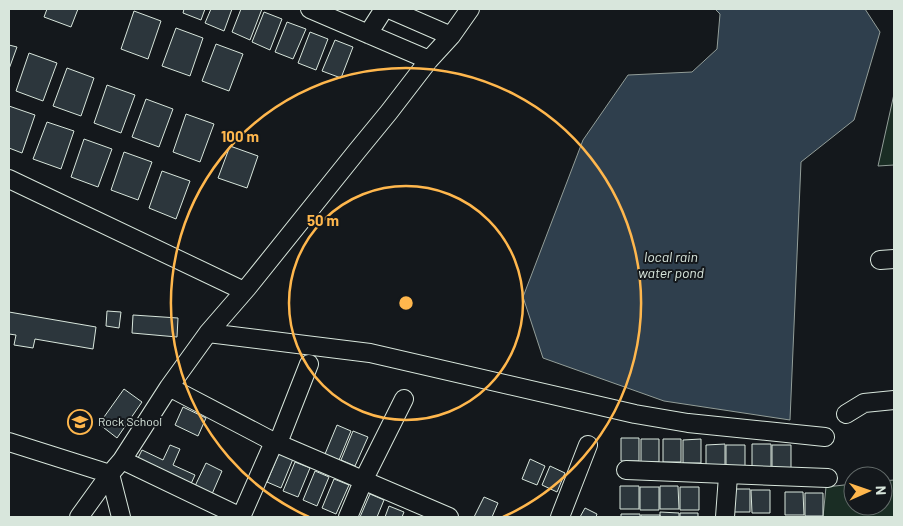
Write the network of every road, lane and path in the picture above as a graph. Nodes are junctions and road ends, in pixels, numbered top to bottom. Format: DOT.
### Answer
graph roads {
  1 [pos="310,9"];
  2 [pos="384,9"];
  3 [pos="388,9"];
  4 [pos="470,9"];
  5 [pos="368,34"];
  6 [pos="451,36"];
  7 [pos="429,60"];
  8 [pos="9,179"];
  9 [pos="244,292"];
  10 [pos="208,333"];
  11 [pos="309,364"];
  12 [pos="169,387"];
  13 [pos="404,399"];
  14 [pos="894,400"];
  15 [pos="846,414"];
  16 [pos="825,437"];
  17 [pos="9,442"];
  18 [pos="276,442"];
  19 [pos="588,445"];
  20 [pos="122,460"];
  21 [pos="626,470"];
  22 [pos="110,474"];
  23 [pos="728,476"];
  24 [pos="828,478"];
  25 [pos="364,479"];
  26 [pos="79,517"];
  27 [pos="121,517"];
  28 [pos="241,517"];
  29 [pos="348,517"];
  30 [pos="449,517"];
  31 [pos="560,517"];
  32 [pos="725,517"];
  1 -- 5 [label="street"];
  2 -- 5 [label="street"];
  3 -- 6 [label="street"];
  4 -- 6 [label="street"];
  5 -- 7 [label="street"];
  6 -- 7 [label="street"];
  7 -- 9 [label="street"];
  8 -- 9 [label="street"];
  9 -- 10 [label="street"];
  10 -- 12 [label="street"];
  10 -- 16 [label="street"];
  11 -- 18 [label="street"];
  12 -- 18 [label="street"];
  12 -- 20 [label="street"];
  13 -- 25 [label="street"];
  14 -- 15 [label="street"];
  17 -- 22 [label="street"];
  18 -- 25 [label="street"];
  18 -- 28 [label="street"];
  19 -- 31 [label="street"];
  20 -- 22 [label="street"];
  20 -- 28 [label="street"];
  21 -- 23 [label="street"];
  22 -- 26 [label="street"];
  22 -- 27 [label="street"];
  23 -- 24 [label="street"];
  23 -- 32 [label="street"];
  25 -- 29 [label="street"];
  25 -- 30 [label="street"];
}
